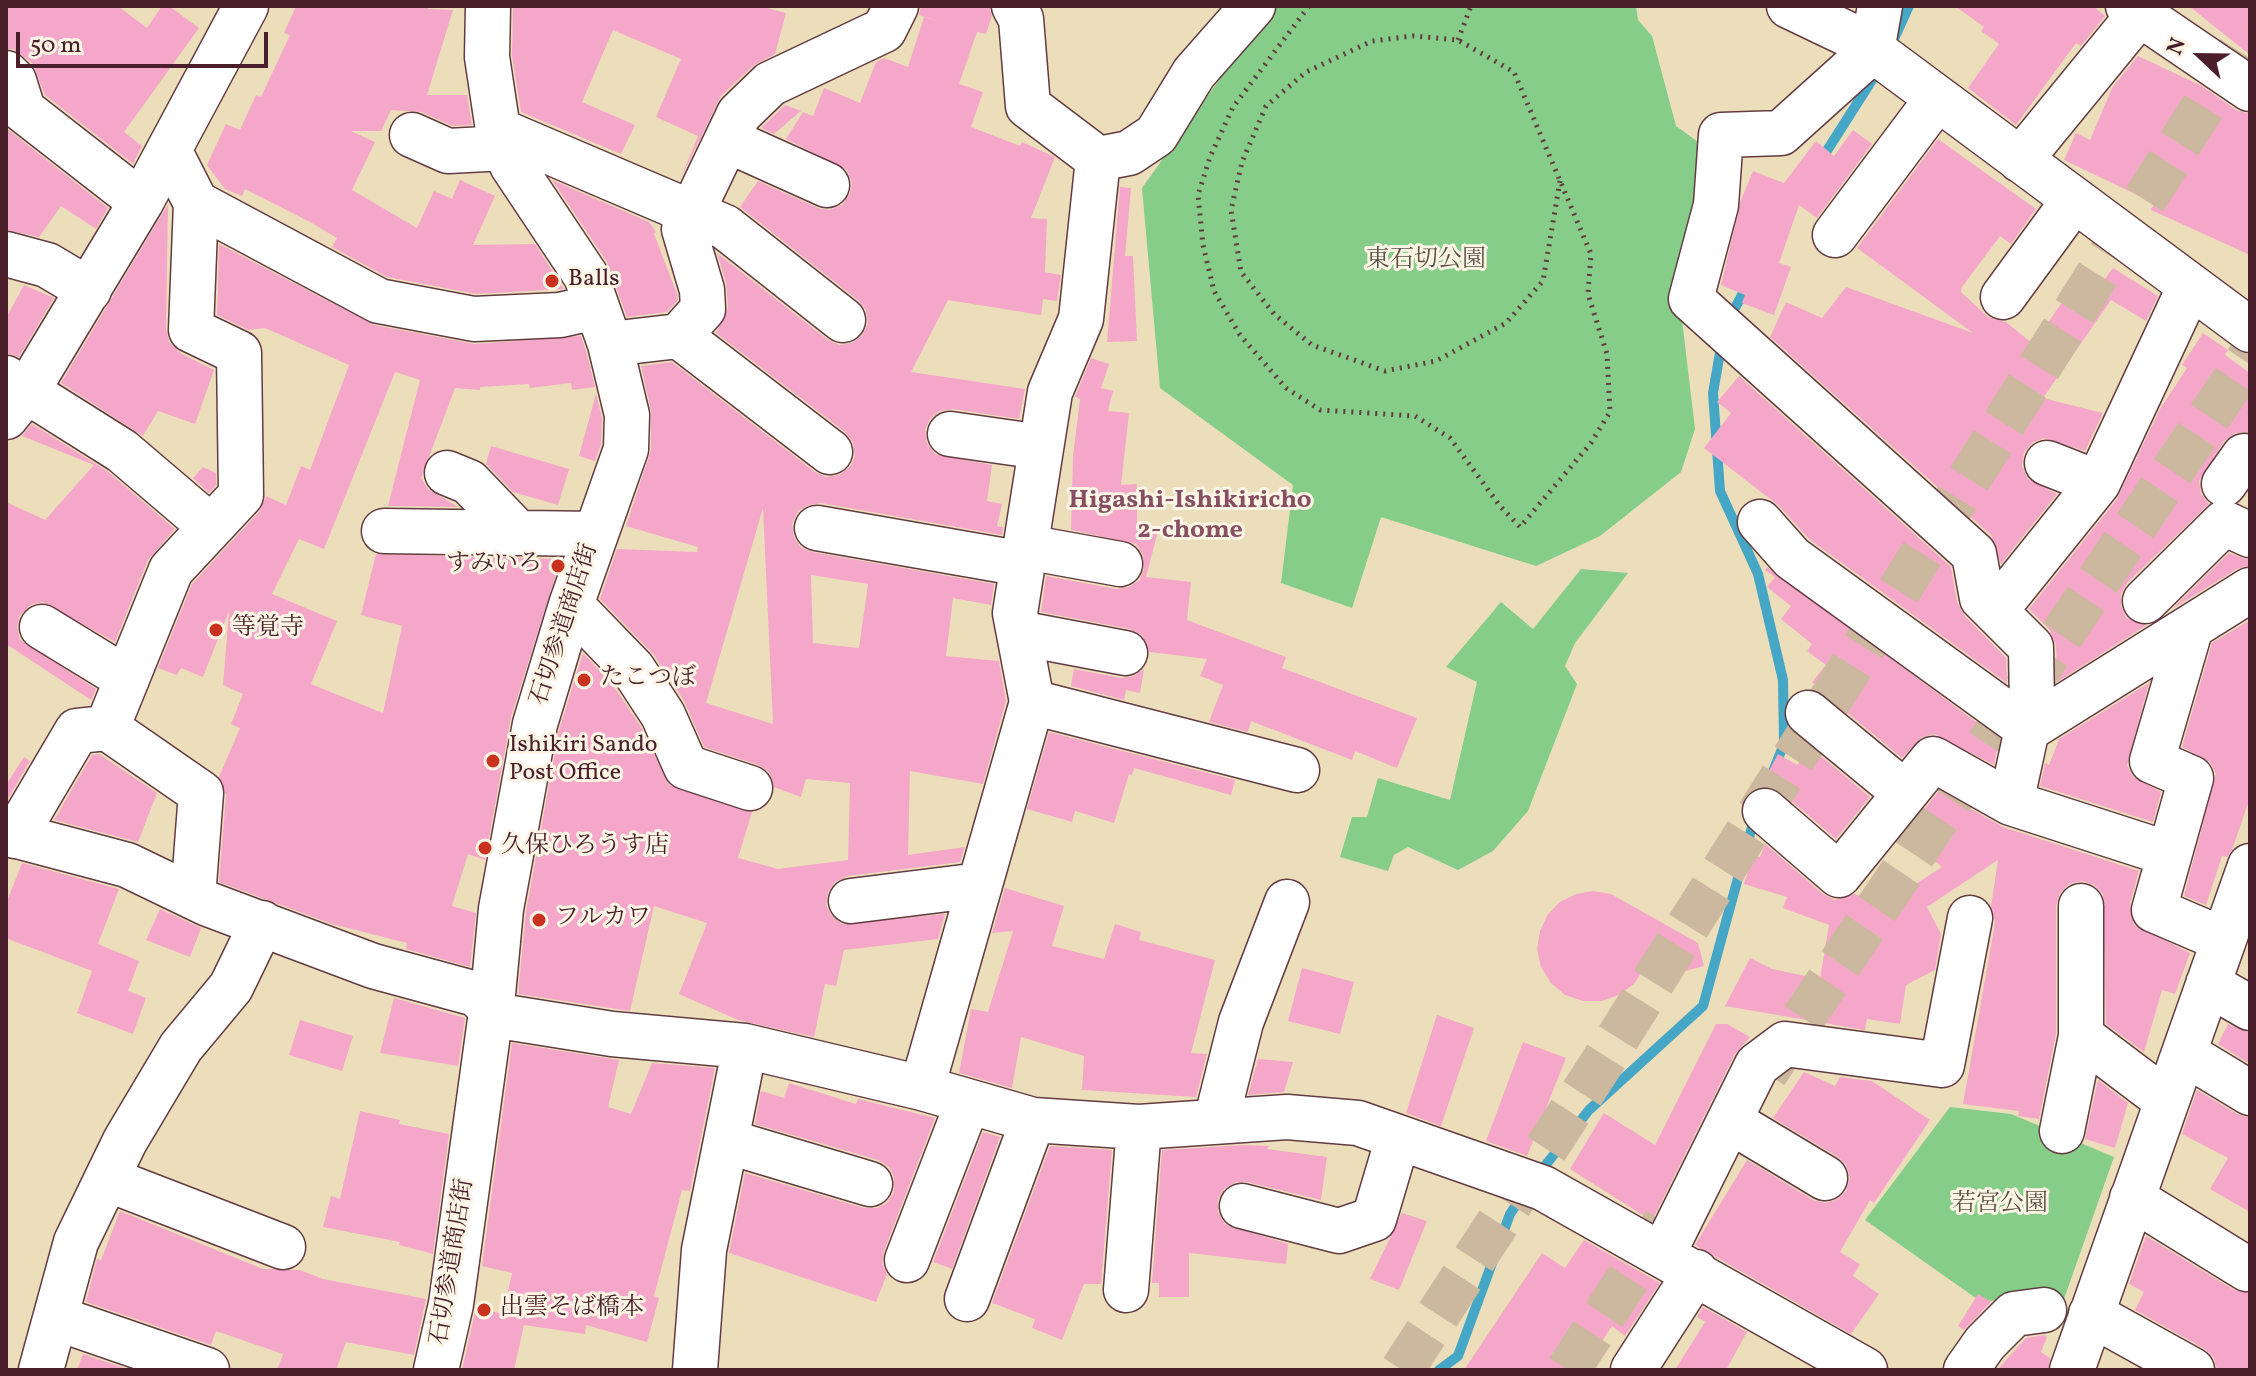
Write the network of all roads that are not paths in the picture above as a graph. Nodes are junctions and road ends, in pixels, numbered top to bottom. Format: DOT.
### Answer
graph roads {
  1 [pos="488,6"];
  2 [pos="896,6"];
  3 [pos="1014,6"];
  4 [pos="1253,6"];
  5 [pos="1789,6"];
  6 [pos="1880,6"];
  7 [pos="2138,9"];
  8 [pos="228,13"];
  9 [pos="1872,51"];
  10 [pos="6,73"];
  11 [pos="2250,89"];
  12 [pos="1937,99"];
  13 [pos="412,135"];
  14 [pos="501,139"];
  15 [pos="727,140"];
  16 [pos="169,150"];
  17 [pos="1098,159"];
  18 [pos="2020,160"];
  19 [pos="827,185"];
  20 [pos="2074,200"];
  21 [pos="141,202"];
  22 [pos="196,203"];
  23 [pos="692,213"];
  24 [pos="1835,235"];
  25 [pos="6,254"];
  26 [pos="2190,286"];
  27 [pos="89,290"];
  28 [pos="2003,297"];
  29 [pos="843,320"];
  30 [pos="603,326"];
  31 [pos="2250,330"];
  32 [pos="679,336"];
  33 [pos="13,395"];
  34 [pos="950,434"];
  35 [pos="1041,447"];
  36 [pos="830,452"];
  37 [pos="2047,463"];
  38 [pos="447,473"];
  39 [pos="2098,483"];
  40 [pos="1760,522"];
  41 [pos="211,527"];
  42 [pos="817,528"];
  43 [pos="384,531"];
  44 [pos="518,533"];
  45 [pos="595,534"];
  46 [pos="2250,535"];
  47 [pos="1025,555"];
  48 [pos="1120,564"];
  49 [pos="2250,590"];
  50 [pos="2145,601"];
  51 [pos="571,605"];
  52 [pos="1995,611"];
  53 [pos="42,627"];
  54 [pos="2191,627"];
  55 [pos="1019,633"];
  56 [pos="1125,653"];
  57 [pos="127,679"];
  58 [pos="1032,702"];
  59 [pos="1808,713"];
  60 [pos="107,728"];
  61 [pos="2028,729"];
  62 [pos="1297,770"];
  63 [pos="750,788"];
  64 [pos="1905,793"];
  65 [pos="2011,803"];
  66 [pos="1765,811"];
  67 [pos="11,834"];
  68 [pos="2169,854"];
  69 [pos="2249,875"];
  70 [pos="980,885"];
  71 [pos="193,897"];
  72 [pos="851,901"];
  73 [pos="1287,902"];
  74 [pos="2081,906"];
  75 [pos="1970,918"];
  76 [pos="262,923"];
  77 [pos="2224,940"];
  78 [pos="2208,984"];
  79 [pos="492,1005"];
  80 [pos="2250,1008"];
  81 [pos="2081,1036"];
  82 [pos="745,1046"];
  83 [pos="2184,1053"];
  84 [pos="922,1088"];
  85 [pos="2250,1093"];
  86 [pos="2167,1101"];
  87 [pos="968,1102"];
  88 [pos="1033,1120"];
  89 [pos="1216,1121"];
  90 [pos="1730,1121"];
  91 [pos="1139,1127"];
  92 [pos="2062,1131"];
  93 [pos="1398,1138"];
  94 [pos="726,1141"];
  95 [pos="1825,1178"];
  96 [pos="107,1179"];
  97 [pos="870,1184"];
  98 [pos="2132,1198"];
  99 [pos="1242,1206"];
  100 [pos="283,1247"];
  101 [pos="907,1260"];
  102 [pos="1679,1263"];
  103 [pos="2247,1269"];
  104 [pos="1126,1290"];
  105 [pos="967,1299"];
  106 [pos="2044,1310"];
  107 [pos="2091,1314"];
  108 [pos="56,1318"];
  109 [pos="41,1370"];
  110 [pos="207,1370"];
  111 [pos="436,1370"];
  112 [pos="695,1370"];
  113 [pos="1633,1370"];
  114 [pos="1865,1370"];
  115 [pos="1966,1370"];
  116 [pos="2072,1370"];
  117 [pos="2192,1370"];
  1 -- 14 [label="street, 石切参道商店街"];
  2 -- 15 [label="street"];
  3 -- 17 [label="street"];
  4 -- 17 [label="street"];
  5 -- 9 [label="street"];
  6 -- 9 [label="street"];
  7 -- 11 [label="street"];
  7 -- 18 [label="street"];
  8 -- 16 [label="street"];
  9 -- 12 [label="street"];
  9 -- 52 [label="street"];
  10 -- 21 [label="street"];
  12 -- 18 [label="street"];
  12 -- 24 [label="street"];
  13 -- 14 [label="street"];
  14 -- 23 [label="street"];
  14 -- 30 [label="street, 石切参道商店街"];
  15 -- 19 [label="street"];
  15 -- 23 [label="street"];
  16 -- 21 [label="street"];
  16 -- 22 [label="street"];
  17 -- 35 [label="street"];
  18 -- 20 [label="street"];
  20 -- 26 [label="street"];
  20 -- 28 [label="street"];
  21 -- 27 [label="street"];
  22 -- 30 [label="street"];
  22 -- 41 [label="street"];
  23 -- 29 [label="street"];
  23 -- 32 [label="street"];
  25 -- 27 [label="street"];
  26 -- 31 [label="street"];
  26 -- 39 [label="street"];
  27 -- 33 [label="street"];
  30 -- 32 [label="street"];
  30 -- 45 [label="street, 石切参道商店街"];
  32 -- 36 [label="street"];
  33 -- 41 [label="street"];
  34 -- 35 [label="street"];
  35 -- 47 [label="street"];
  37 -- 39 [label="street"];
  38 -- 44 [label="street"];
  39 -- 52 [label="street"];
  40 -- 61 [label="street"];
  41 -- 57 [label="street"];
  42 -- 47 [label="street"];
  43 -- 44 [label="street"];
  44 -- 45 [label="street"];
  45 -- 51 [label="street, 石切参道商店街"];
  46 -- 50 [label="street"];
  47 -- 48 [label="street"];
  47 -- 55 [label="street"];
  49 -- 54 [label="street"];
  51 -- 63 [label="street"];
  51 -- 79 [label="street, 石切参道商店街"];
  52 -- 61 [label="street"];
  53 -- 57 [label="street"];
  54 -- 61 [label="street"];
  54 -- 68 [label="street"];
  55 -- 56 [label="street"];
  55 -- 58 [label="street"];
  57 -- 60 [label="street"];
  58 -- 62 [label="street"];
  58 -- 70 [label="street"];
  59 -- 64 [label="street"];
  60 -- 67 [label="street"];
  60 -- 71 [label="street"];
  61 -- 65 [label="street"];
  64 -- 65 [label="street"];
  64 -- 66 [label="street"];
  65 -- 68 [label="street"];
  67 -- 71 [label="street"];
  68 -- 77 [label="street"];
  69 -- 77 [label="street"];
  70 -- 72 [label="street"];
  70 -- 84 [label="street"];
  71 -- 76 [label="street"];
  73 -- 89 [label="street"];
  74 -- 81 [label="street"];
  75 -- 90 [label="street"];
  76 -- 79 [label="street"];
  76 -- 96 [label="street"];
  77 -- 78 [label="street"];
  78 -- 80 [label="street"];
  78 -- 83 [label="street"];
  79 -- 82 [label="street"];
  79 -- 111 [label="street, 石切参道商店街"];
  81 -- 86 [label="street"];
  81 -- 92 [label="street"];
  82 -- 84 [label="street"];
  82 -- 94 [label="street"];
  83 -- 85 [label="street"];
  83 -- 86 [label="street"];
  84 -- 87 [label="street"];
  86 -- 98 [label="street"];
  87 -- 88 [label="street"];
  87 -- 101 [label="street"];
  88 -- 91 [label="street"];
  88 -- 105 [label="street"];
  89 -- 91 [label="street"];
  89 -- 93 [label="street"];
  90 -- 95 [label="street"];
  90 -- 102 [label="street"];
  91 -- 104 [label="street"];
  93 -- 99 [label="street"];
  93 -- 102 [label="street"];
  94 -- 97 [label="street"];
  94 -- 112 [label="street"];
  96 -- 100 [label="street"];
  96 -- 108 [label="street"];
  98 -- 103 [label="street"];
  98 -- 107 [label="street"];
  102 -- 113 [label="street"];
  102 -- 114 [label="street"];
  106 -- 115 [label="street"];
  107 -- 116 [label="street"];
  107 -- 117 [label="street"];
  108 -- 109 [label="street"];
  108 -- 110 [label="street"];
}
